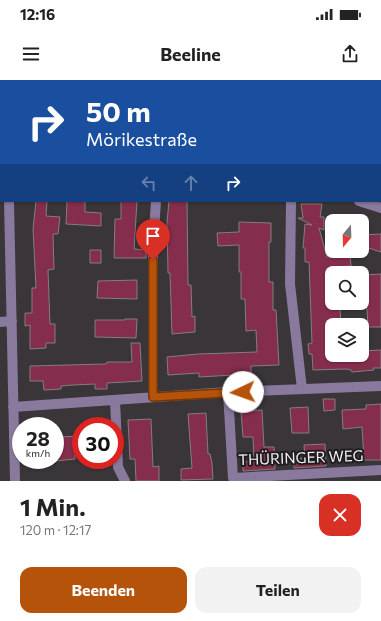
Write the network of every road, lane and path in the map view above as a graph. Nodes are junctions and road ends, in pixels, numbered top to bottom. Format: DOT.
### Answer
graph roads {
  1 [pos="9,202"];
  2 [pos="156,202"];
  3 [pos="291,202"];
  4 [pos="362,202"];
  5 [pos="381,208"];
  6 [pos="12,321"];
  7 [pos="0,322"];
  8 [pos="381,386"];
  9 [pos="302,389"];
  10 [pos="228,392"];
  11 [pos="153,397"];
  12 [pos="115,400"];
  13 [pos="13,407"];
  14 [pos="381,470"];
  15 [pos="15,481"];
  16 [pos="125,481"];
  1 -- 6 [label="street"];
  2 -- 11 [label="street"];
  3 -- 9 [label="street"];
  4 -- 5 [label="street"];
  6 -- 7 [label="street"];
  6 -- 13 [label="street"];
  8 -- 9 [label="street"];
  9 -- 10 [label="street"];
  10 -- 11 [label="street"];
  10 -- 14 [label="street, THÜRINGER WEG"];
  11 -- 12 [label="street"];
  12 -- 13 [label="street"];
  12 -- 16 [label="street"];
  13 -- 15 [label="street"];
}
